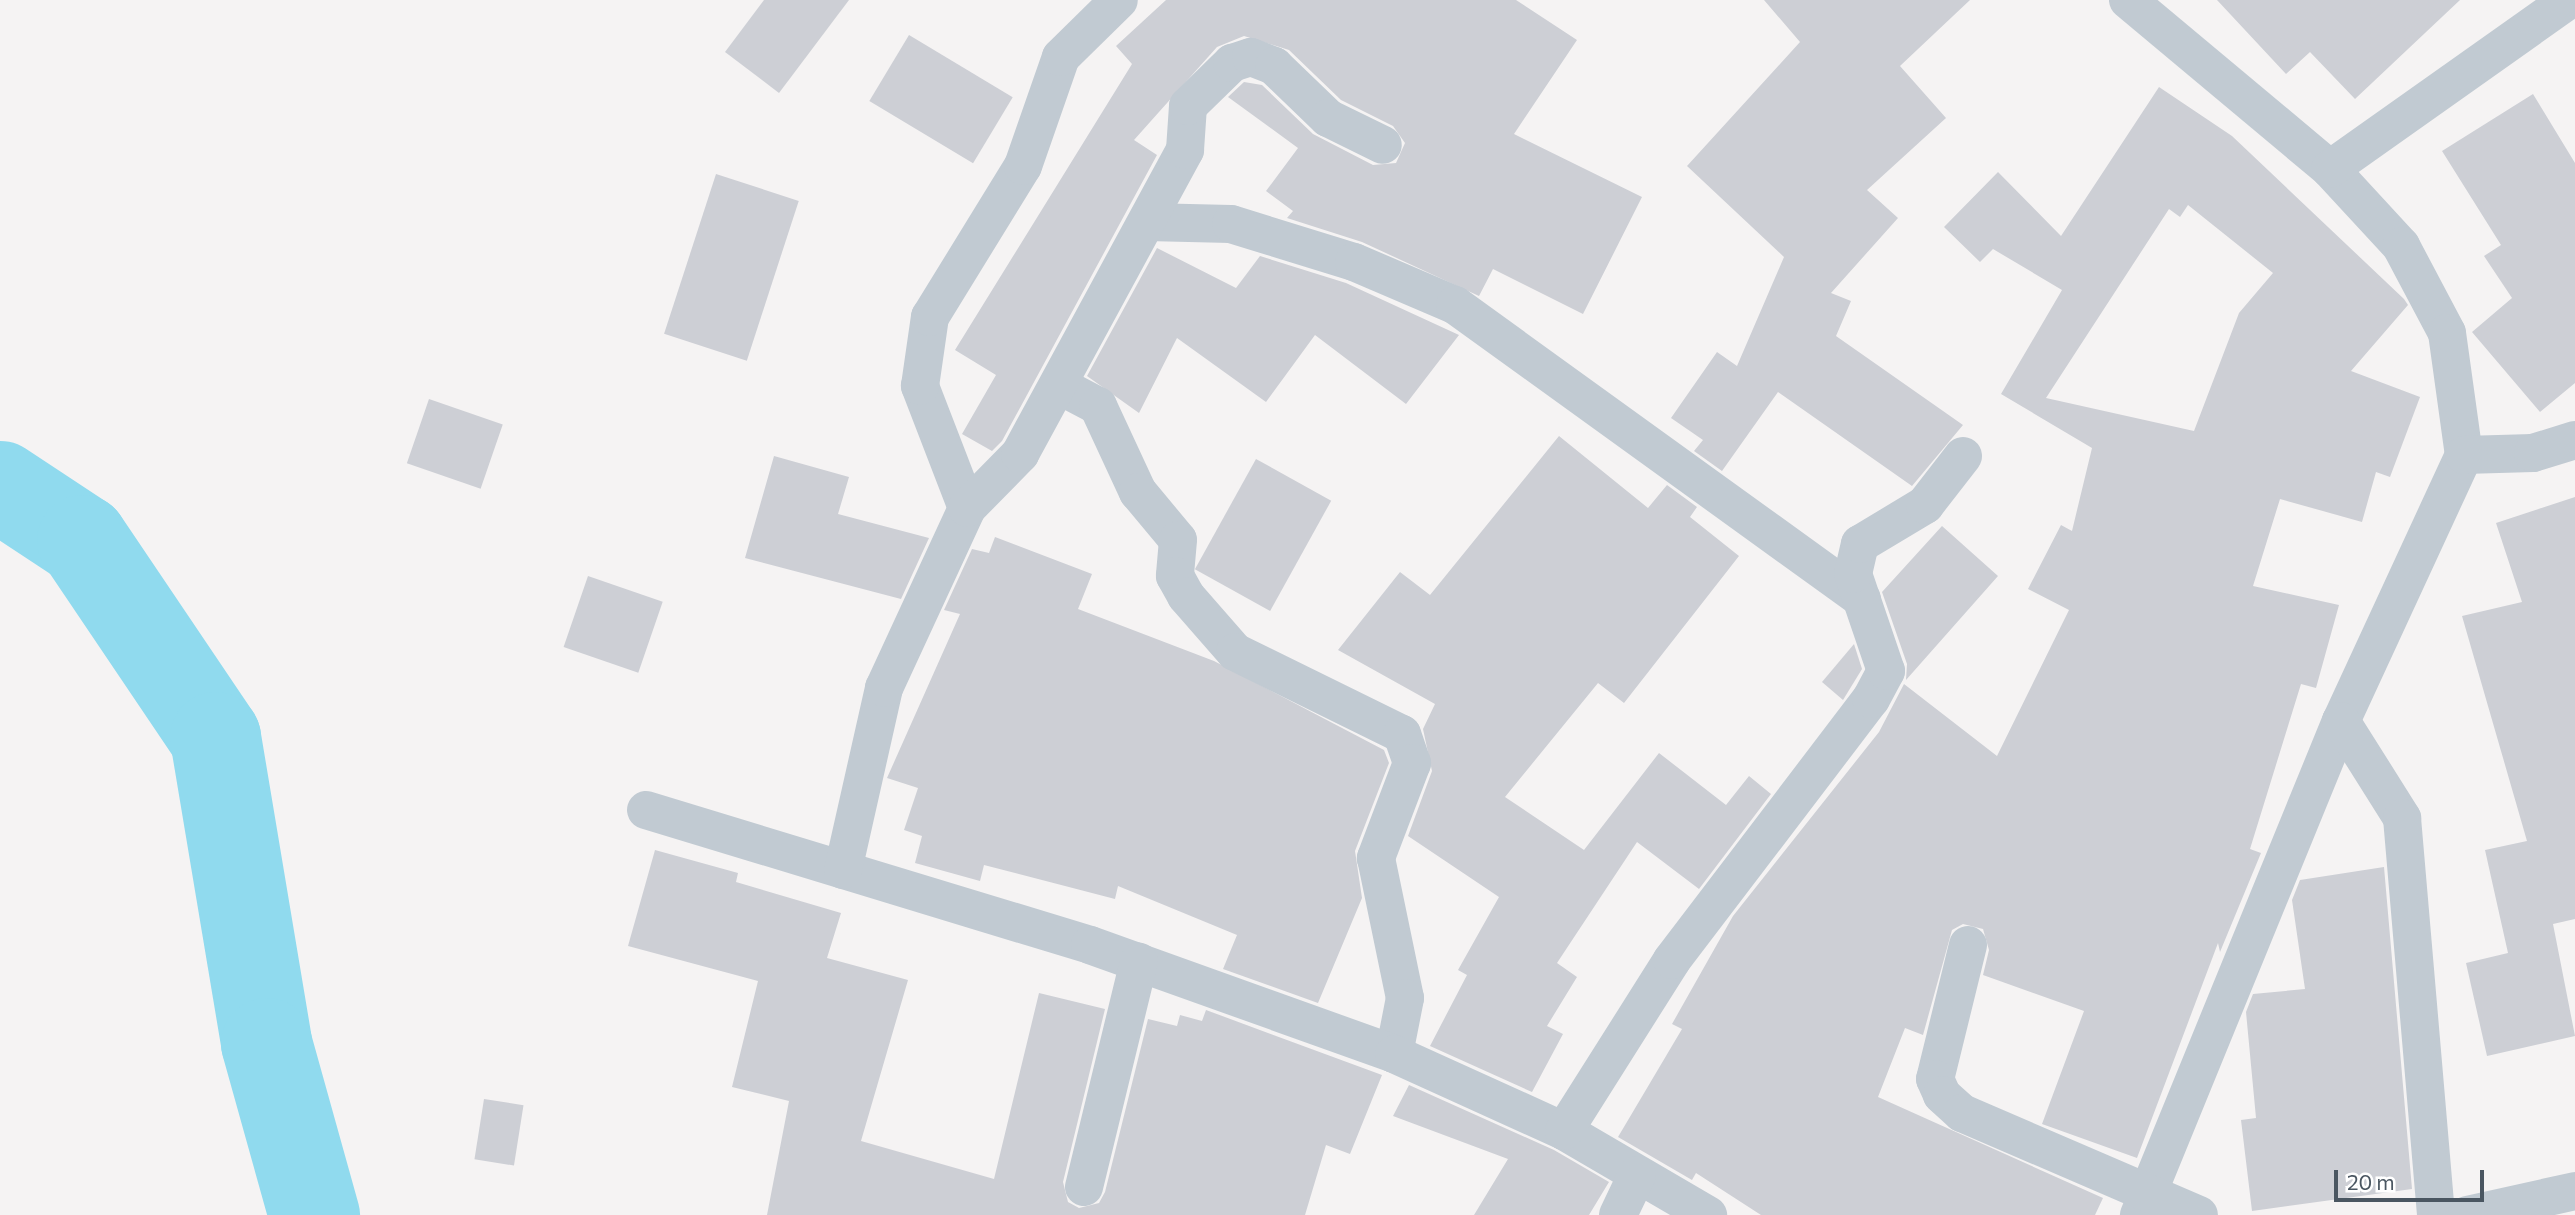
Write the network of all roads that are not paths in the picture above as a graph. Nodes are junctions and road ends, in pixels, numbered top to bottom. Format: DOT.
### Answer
graph roads {
  1 [pos="1119,0"];
  2 [pos="2128,0"];
  3 [pos="2569,0"];
  4 [pos="1383,145"];
  5 [pos="2330,169"];
  6 [pos="1147,222"];
  7 [pos="1060,386"];
  8 [pos="2575,440"];
  9 [pos="2465,455"];
  10 [pos="1963,456"];
  11 [pos="967,508"];
  12 [pos="1862,599"];
  13 [pos="2341,721"];
  14 [pos="646,810"];
  15 [pos="843,870"];
  16 [pos="1968,945"];
  17 [pos="1139,962"];
  18 [pos="1394,1054"];
  19 [pos="1564,1131"];
  20 [pos="1637,1175"];
  21 [pos="1084,1188"];
  22 [pos="2575,1191"];
  23 [pos="2142,1204"];
  24 [pos="1618,1215"];
  25 [pos="1708,1215"];
  26 [pos="2199,1215"];
  27 [pos="2436,1215"];
  28 [pos="2467,1215"];
  1 -- 11 [label="street"];
  2 -- 5 [label="street"];
  3 -- 5 [label="street"];
  4 -- 6 [label="street"];
  5 -- 9 [label="street"];
  6 -- 7 [label="street"];
  6 -- 12 [label="street"];
  7 -- 11 [label="street"];
  7 -- 18 [label="street"];
  8 -- 9 [label="street"];
  9 -- 13 [label="street"];
  10 -- 12 [label="street"];
  11 -- 15 [label="street"];
  12 -- 19 [label="street"];
  13 -- 23 [label="street"];
  13 -- 27 [label="street"];
  14 -- 15 [label="street"];
  15 -- 17 [label="street"];
  16 -- 23 [label="street"];
  17 -- 18 [label="street"];
  17 -- 21 [label="street"];
  18 -- 19 [label="street"];
  19 -- 20 [label="street"];
  20 -- 24 [label="street"];
  20 -- 25 [label="street"];
  22 -- 28 [label="street"];
  23 -- 26 [label="street"];
}
